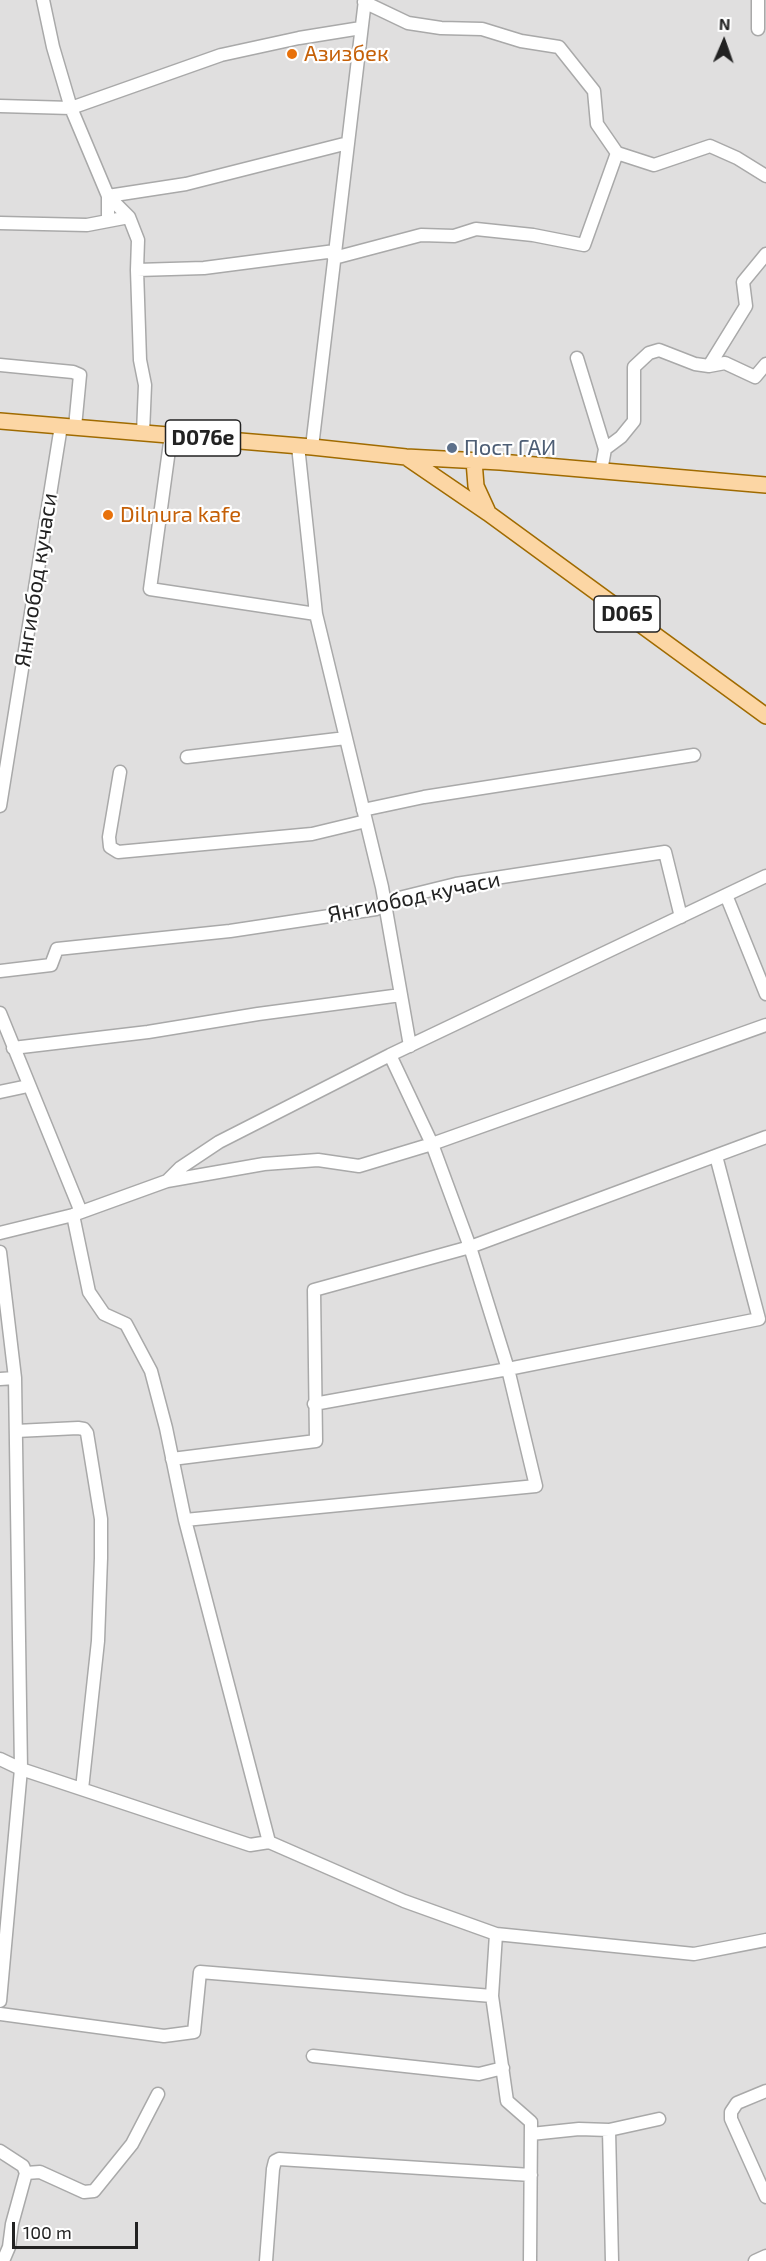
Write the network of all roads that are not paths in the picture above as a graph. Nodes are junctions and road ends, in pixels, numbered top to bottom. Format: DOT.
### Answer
graph roads {
  1 [pos="43,0"];
  2 [pos="758,0"];
  3 [pos="365,1"];
  4 [pos="361,28"];
  5 [pos="758,29"];
  6 [pos="0,106"];
  7 [pos="72,108"];
  8 [pos="348,143"];
  9 [pos="617,153"];
  10 [pos="766,176"];
  11 [pos="108,196"];
  12 [pos="129,217"];
  13 [pos="108,221"];
  14 [pos="0,223"];
  15 [pos="766,254"];
  16 [pos="335,255"];
  17 [pos="136,270"];
  18 [pos="577,358"];
  19 [pos="766,364"];
  20 [pos="0,365"];
  21 [pos="710,366"];
  22 [pos="0,421"];
  23 [pos="68,427"];
  24 [pos="143,433"];
  25 [pos="171,435"];
  26 [pos="305,446"];
  27 [pos="605,449"];
  28 [pos="405,457"];
  29 [pos="474,461"];
  30 [pos="500,462"];
  31 [pos="601,471"];
  32 [pos="766,485"];
  33 [pos="478,493"];
  34 [pos="488,513"];
  35 [pos="316,614"];
  36 [pos="766,716"];
  37 [pos="346,738"];
  38 [pos="694,756"];
  39 [pos="187,757"];
  40 [pos="120,772"];
  41 [pos="0,806"];
  42 [pos="365,815"];
  43 [pos="766,876"];
  44 [pos="726,895"];
  45 [pos="386,904"];
  46 [pos="681,917"];
  47 [pos="0,971"];
  48 [pos="766,994"];
  49 [pos="401,995"];
  50 [pos="0,1013"];
  51 [pos="766,1025"];
  52 [pos="410,1046"];
  53 [pos="13,1048"];
  54 [pos="390,1055"];
  55 [pos="28,1086"];
  56 [pos="0,1092"];
  57 [pos="766,1137"];
  58 [pos="432,1144"];
  59 [pos="716,1156"];
  60 [pos="167,1181"];
  61 [pos="77,1214"];
  62 [pos="0,1233"];
  63 [pos="470,1247"];
  64 [pos="0,1252"];
  65 [pos="508,1369"];
  66 [pos="15,1378"];
  67 [pos="0,1379"];
  68 [pos="314,1404"];
  69 [pos="16,1431"];
  70 [pos="172,1459"];
  71 [pos="185,1520"];
  72 [pos="0,1759"];
  73 [pos="21,1769"];
  74 [pos="82,1789"];
  75 [pos="269,1842"];
  76 [pos="496,1934"];
  77 [pos="766,1940"];
  78 [pos="492,1996"];
  79 [pos="0,2001"];
  80 [pos="0,2014"];
  81 [pos="313,2056"];
  82 [pos="503,2068"];
  83 [pos="766,2091"];
  84 [pos="158,2094"];
  85 [pos="659,2119"];
  86 [pos="609,2130"];
  87 [pos="531,2134"];
  88 [pos="0,2151"];
  89 [pos="26,2173"];
  90 [pos="531,2175"];
  91 [pos="766,2197"];
  92 [pos="766,2256"];
  93 [pos="3,2261"];
  94 [pos="266,2261"];
  95 [pos="530,2261"];
  96 [pos="612,2261"];
  97 [pos="755,2261"];
  1 -- 7 [label="street"];
  2 -- 5 [label="street"];
  3 -- 4 [label="street"];
  3 -- 9 [label="street"];
  4 -- 7 [label="street"];
  4 -- 8 [label="street"];
  6 -- 7 [label="street"];
  7 -- 11 [label="street"];
  8 -- 11 [label="street"];
  8 -- 16 [label="street"];
  9 -- 10 [label="street"];
  9 -- 16 [label="street"];
  11 -- 12 [label="street"];
  11 -- 13 [label="street"];
  12 -- 13 [label="street"];
  12 -- 17 [label="street"];
  13 -- 14 [label="street"];
  15 -- 21 [label="street"];
  16 -- 17 [label="street"];
  16 -- 26 [label="street"];
  17 -- 24 [label="street"];
  18 -- 27 [label="street"];
  19 -- 21 [label="street"];
  20 -- 23 [label="street, Янгиобод кучаси"];
  21 -- 27 [label="street"];
  22 -- 23 [label="main road, D076e"];
  23 -- 24 [label="main road, D076e"];
  23 -- 41 [label="street, Янгиобод кучаси"];
  24 -- 25 [label="main road, D076e"];
  25 -- 26 [label="main road, D076e"];
  25 -- 35 [label="street"];
  26 -- 28 [label="main road, D076e"];
  26 -- 35 [label="street"];
  27 -- 31 [label="street"];
  28 -- 29 [label="main road, D076e"];
  28 -- 34 [label="main road, D065"];
  29 -- 30 [label="main road, D076e"];
  29 -- 33 [label="main road, D065"];
  30 -- 31 [label="main road, D076e"];
  30 -- 33 [label="main road"];
  31 -- 32 [label="main road, D076e"];
  33 -- 34 [label="main road, D065"];
  34 -- 36 [label="main road, D065"];
  35 -- 37 [label="street"];
  37 -- 39 [label="street"];
  37 -- 42 [label="street"];
  38 -- 42 [label="street"];
  40 -- 42 [label="street"];
  42 -- 45 [label="street"];
  43 -- 44 [label="street"];
  44 -- 46 [label="street"];
  44 -- 48 [label="street"];
  45 -- 46 [label="street, Янгиобод кучаси"];
  45 -- 47 [label="street, Янгиобод кучаси"];
  45 -- 49 [label="street"];
  46 -- 52 [label="street"];
  49 -- 52 [label="street"];
  49 -- 53 [label="street"];
  50 -- 53 [label="street"];
  51 -- 58 [label="street"];
  52 -- 54 [label="street"];
  53 -- 55 [label="street"];
  54 -- 58 [label="street"];
  54 -- 60 [label="street"];
  55 -- 56 [label="street"];
  55 -- 61 [label="street"];
  57 -- 59 [label="street"];
  58 -- 60 [label="street"];
  58 -- 63 [label="street"];
  59 -- 63 [label="street"];
  59 -- 65 [label="street"];
  60 -- 61 [label="street"];
  61 -- 62 [label="street"];
  61 -- 70 [label="street"];
  63 -- 65 [label="street"];
  63 -- 68 [label="street"];
  64 -- 66 [label="street"];
  65 -- 68 [label="street"];
  65 -- 71 [label="street"];
  66 -- 67 [label="street"];
  66 -- 69 [label="street"];
  68 -- 70 [label="street"];
  69 -- 73 [label="street"];
  69 -- 74 [label="street"];
  70 -- 71 [label="street"];
  71 -- 75 [label="street"];
  72 -- 73 [label="street"];
  73 -- 74 [label="street"];
  73 -- 79 [label="street"];
  74 -- 75 [label="street"];
  75 -- 76 [label="street"];
  76 -- 77 [label="street"];
  76 -- 78 [label="street"];
  78 -- 80 [label="street"];
  78 -- 82 [label="street"];
  81 -- 82 [label="street"];
  82 -- 87 [label="street"];
  83 -- 91 [label="street"];
  84 -- 89 [label="street"];
  85 -- 86 [label="street"];
  86 -- 87 [label="street"];
  86 -- 96 [label="street"];
  87 -- 90 [label="street"];
  88 -- 89 [label="street"];
  89 -- 93 [label="street"];
  90 -- 94 [label="street"];
  90 -- 95 [label="street"];
  92 -- 97 [label="street"];
}
